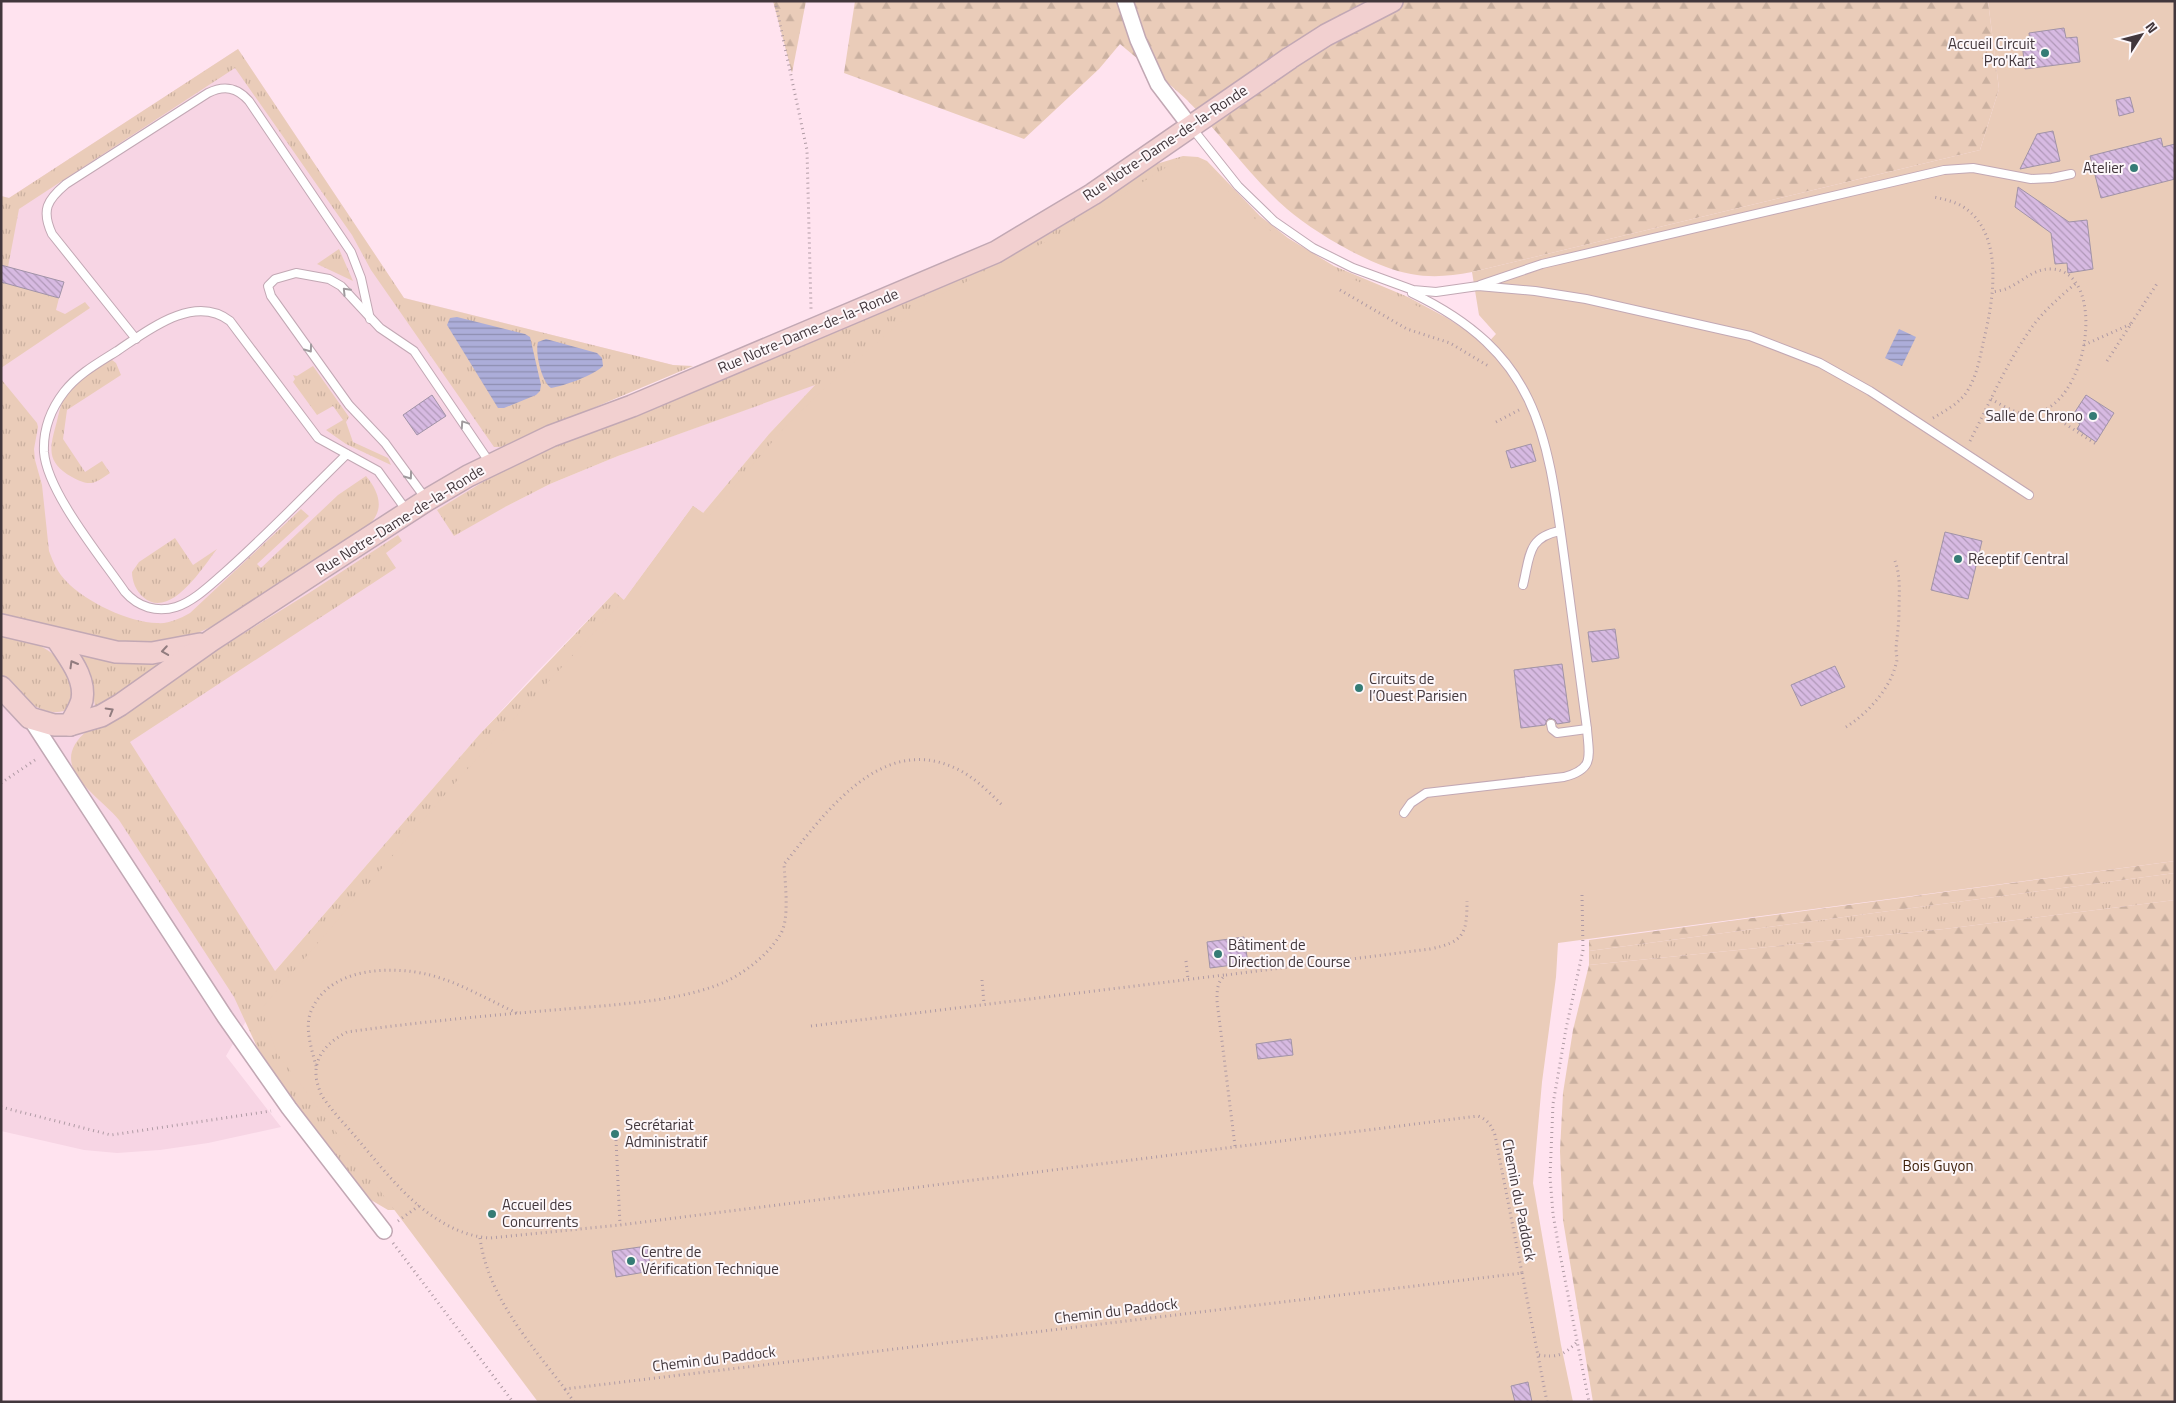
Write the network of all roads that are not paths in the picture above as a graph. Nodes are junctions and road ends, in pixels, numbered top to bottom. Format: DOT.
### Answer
graph roads {
  1 [pos="1125,1"];
  2 [pos="1392,1"];
  3 [pos="1190,126"];
  4 [pos="2072,174"];
  5 [pos="1394,284"];
  6 [pos="1478,286"];
  7 [pos="370,319"];
  8 [pos="136,339"];
  9 [pos="347,454"];
  10 [pos="491,464"];
  11 [pos="2029,495"];
  12 [pos="427,500"];
  13 [pos="408,513"];
  14 [pos="1560,531"];
  15 [pos="1523,585"];
  16 [pos="1,625"];
  17 [pos="57,639"];
  18 [pos="212,640"];
  19 [pos="1,687"];
  20 [pos="30,718"];
  21 [pos="1551,724"];
  22 [pos="70,725"];
  23 [pos="1587,729"];
  24 [pos="1404,813"];
  25 [pos="384,1231"];
  1 -- 3 [label="street"];
  2 -- 3 [label="main road, Rue Notre-Dame-de-la-Ronde"];
  3 -- 5 [label="lane"];
  3 -- 10 [label="main road, Rue Notre-Dame-de-la-Ronde"];
  4 -- 6 [label="lane"];
  5 -- 6 [label="lane"];
  5 -- 14 [label="lane"];
  6 -- 11 [label="lane"];
  7 -- 8 [label="lane"];
  10 -- 7 [label="lane, one-way"];
  7 -- 12 [label="lane, one-way"];
  8 -- 9 [label="lane"];
  8 -- 9 [label="lane"];
  9 -- 13 [label="lane"];
  10 -- 12 [label="main road, Rue Notre-Dame-de-la-Ronde"];
  12 -- 13 [label="main road, Rue Notre-Dame-de-la-Ronde"];
  13 -- 18 [label="main road, Rue Notre-Dame-de-la-Ronde"];
  14 -- 15 [label="lane"];
  14 -- 23 [label="lane"];
  16 -- 17 [label="main road, Rue Notre-Dame-de-la-Ronde"];
  18 -- 17 [label="main road, Rue Notre-Dame-de-la-Ronde, one-way"];
  22 -- 17 [label="main road, one-way"];
  22 -- 18 [label="main road, Rue Notre-Dame-de-la-Ronde, one-way"];
  19 -- 20 [label="main road"];
  20 -- 22 [label="main road, Rue Notre-Dame-de-la-Ronde"];
  20 -- 25 [label="street"];
  21 -- 23 [label="lane"];
  23 -- 24 [label="lane"];
}
